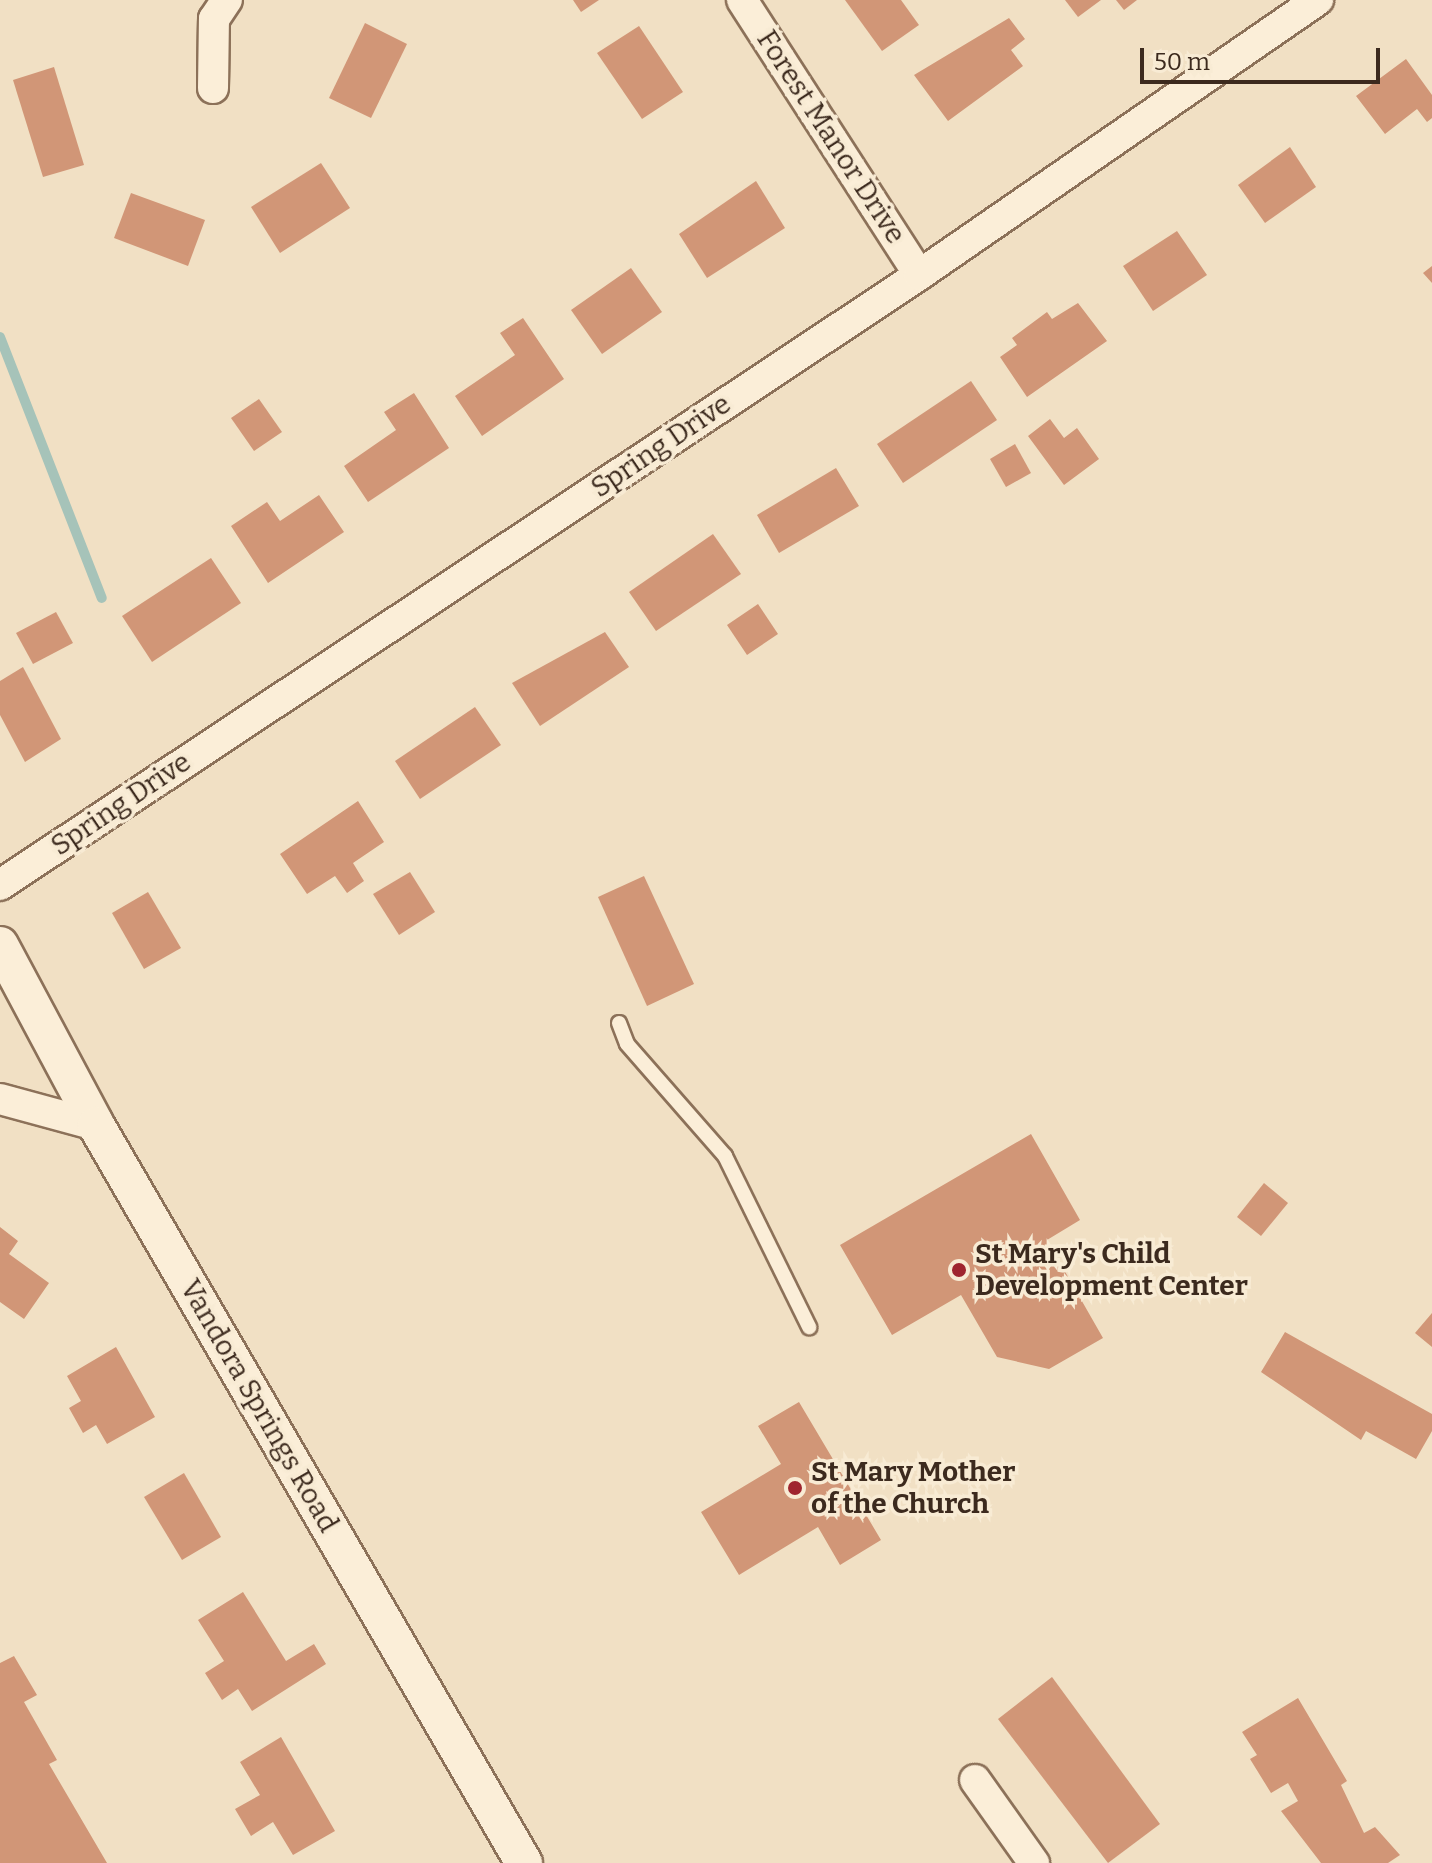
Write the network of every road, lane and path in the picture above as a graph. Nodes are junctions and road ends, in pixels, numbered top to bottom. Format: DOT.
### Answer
graph roads {
  1 [pos="227,0"];
  2 [pos="742,0"];
  3 [pos="1318,0"];
  4 [pos="213,88"];
  5 [pos="919,275"];
  6 [pos="0,885"];
  7 [pos="0,945"];
  8 [pos="619,1023"];
  9 [pos="0,1099"];
  10 [pos="96,1125"];
  11 [pos="809,1327"];
  12 [pos="975,1780"];
  13 [pos="524,1863"];
  14 [pos="1034,1863"];
  1 -- 4 [label="street"];
  2 -- 5 [label="street, Forest Manor Drive"];
  3 -- 5 [label="street, Spring Drive"];
  5 -- 6 [label="street, Spring Drive"];
  7 -- 10 [label="street, Vandora Springs Road"];
  8 -- 11 [label="lane"];
  9 -- 10 [label="street"];
  10 -- 13 [label="street, Vandora Springs Road"];
  12 -- 14 [label="street"];
}
